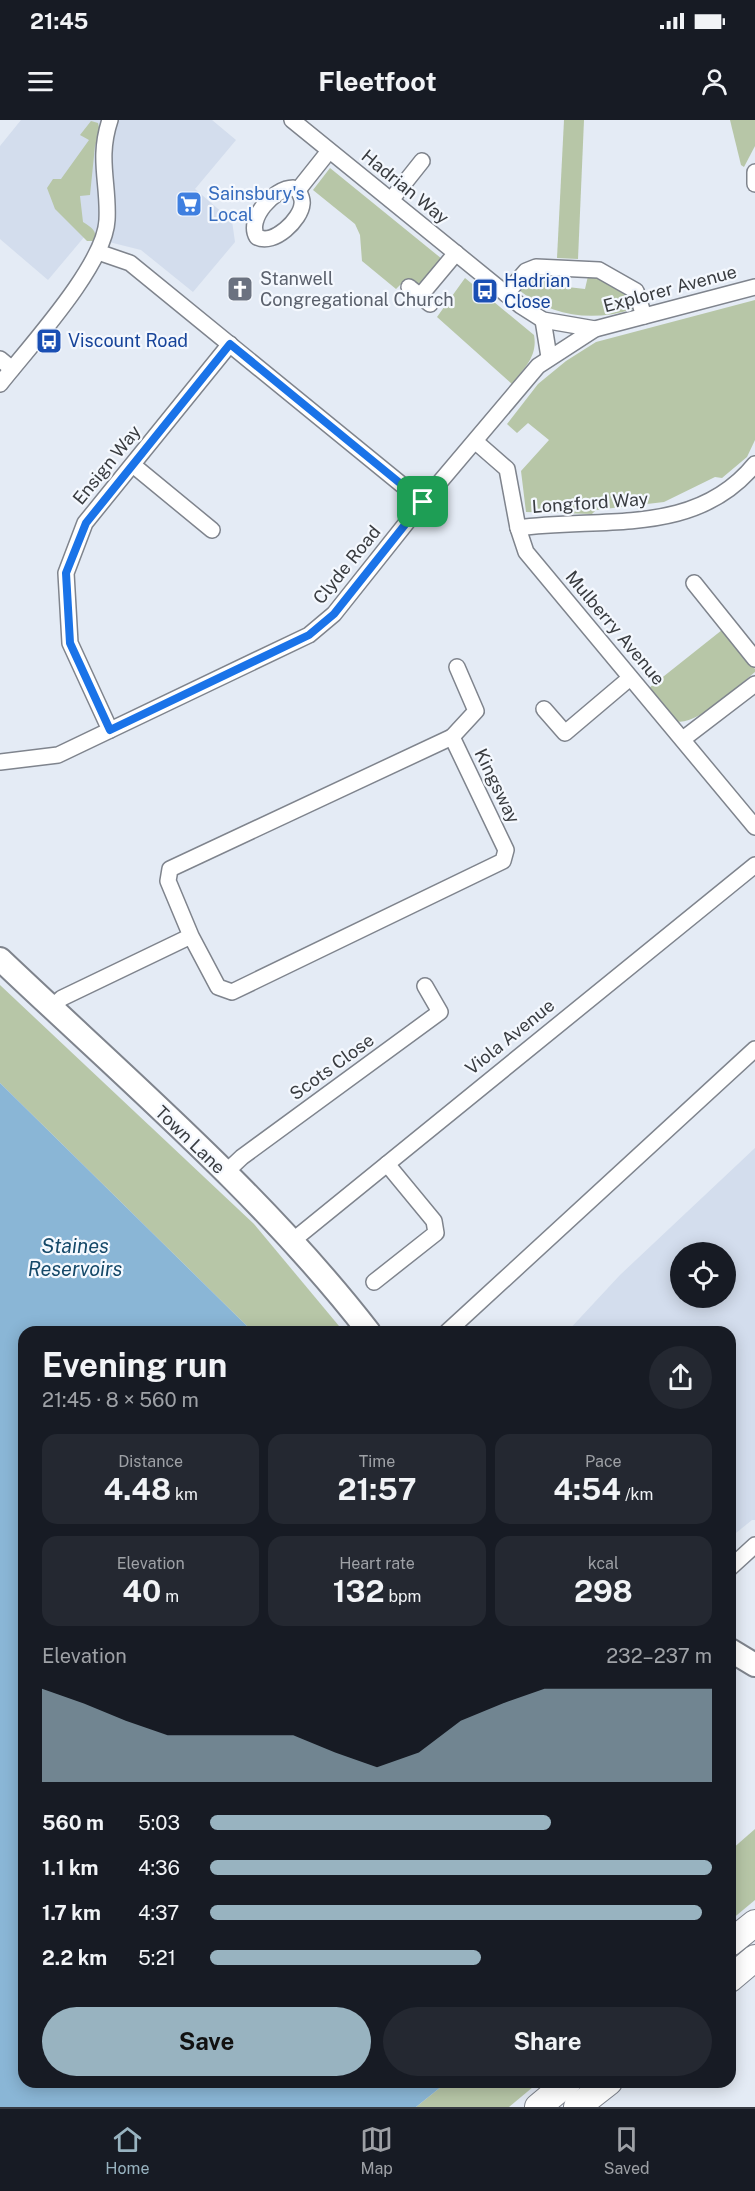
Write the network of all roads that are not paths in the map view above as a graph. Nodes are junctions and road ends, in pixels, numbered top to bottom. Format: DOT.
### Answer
graph roads {
  1 [pos="110,120"];
  2 [pos="292,120"];
  3 [pos="329,151"];
  4 [pos="422,161"];
  5 [pos="755,172"];
  6 [pos="755,183"];
  7 [pos="298,190"];
  8 [pos="391,200"];
  9 [pos="98,252"];
  10 [pos="456,254"];
  11 [pos="755,287"];
  12 [pos="506,294"];
  13 [pos="420,296"];
  14 [pos="644,316"];
  15 [pos="543,320"];
  16 [pos="595,329"];
  17 [pos="230,344"];
  18 [pos="549,357"];
  19 [pos="6,364"];
  20 [pos="0,384"];
  21 [pos="476,442"];
  22 [pos="133,465"];
  23 [pos="752,475"];
  24 [pos="423,502"];
  25 [pos="518,528"];
  26 [pos="212,530"];
  27 [pos="694,584"];
  28 [pos="755,659"];
  29 [pos="457,667"];
  30 [pos="630,678"];
  31 [pos="755,684"];
  32 [pos="544,709"];
  33 [pos="110,730"];
  34 [pos="452,737"];
  35 [pos="683,739"];
  36 [pos="0,762"];
  37 [pos="755,827"];
  38 [pos="755,864"];
  39 [pos="191,936"];
  40 [pos="0,959"];
  41 [pos="425,986"];
  42 [pos="51,1008"];
  43 [pos="755,1049"];
  44 [pos="387,1164"];
  45 [pos="225,1173"];
  46 [pos="291,1242"];
  47 [pos="374,1282"];
  48 [pos="364,1326"];
  49 [pos="454,1326"];
  50 [pos="755,1545"];
  51 [pos="736,1562"];
  52 [pos="736,1654"];
  53 [pos="755,1665"];
  54 [pos="736,1671"];
  55 [pos="755,1682"];
  56 [pos="755,1923"];
  57 [pos="736,1938"];
  58 [pos="755,1958"];
  59 [pos="736,1974"];
  60 [pos="561,2088"];
  61 [pos="601,2088"];
  62 [pos="538,2107"];
  63 [pos="577,2107"];
  1 -- 9 [label="street"];
  2 -- 3 [label="street, Hadrian Way"];
  3 -- 7 [label="street"];
  3 -- 8 [label="street, Hadrian Way"];
  4 -- 8 [label="street"];
  5 -- 6 [label="street"];
  8 -- 10 [label="street, Hadrian Way"];
  9 -- 17 [label="street"];
  9 -- 19 [label="street"];
  10 -- 12 [label="street, Hadrian Way"];
  10 -- 13 [label="street"];
  11 -- 14 [label="street, Explorer Avenue"];
  12 -- 14 [label="street"];
  12 -- 15 [label="street, Hadrian Way"];
  14 -- 16 [label="street, Explorer Avenue"];
  15 -- 16 [label="street, Hadrian Way"];
  15 -- 18 [label="street"];
  16 -- 18 [label="street, Clyde Road"];
  17 -- 22 [label="street, Ensign Way"];
  17 -- 24 [label="street"];
  18 -- 21 [label="street, Clyde Road"];
  19 -- 20 [label="street"];
  21 -- 24 [label="street, Clyde Road"];
  21 -- 25 [label="street, Mulberry Avenue"];
  22 -- 26 [label="street"];
  22 -- 33 [label="street, Ensign Way"];
  23 -- 25 [label="street, Longford Way"];
  24 -- 33 [label="street, Clyde Road"];
  25 -- 30 [label="street, Mulberry Avenue"];
  27 -- 28 [label="street"];
  29 -- 34 [label="street"];
  30 -- 32 [label="street"];
  30 -- 35 [label="street, Mulberry Avenue"];
  31 -- 35 [label="street"];
  33 -- 36 [label="street, Clyde Road"];
  34 -- 39 [label="street, Kingsway"];
  34 -- 39 [label="street, Kingsway"];
  35 -- 37 [label="street, Mulberry Avenue"];
  38 -- 44 [label="street, Viola Avenue"];
  39 -- 42 [label="street"];
  40 -- 42 [label="main road, Town Lane"];
  41 -- 45 [label="street, Scots Close"];
  42 -- 45 [label="main road, Town Lane"];
  43 -- 49 [label="street"];
  44 -- 46 [label="street, Viola Avenue"];
  44 -- 47 [label="street"];
  45 -- 46 [label="main road, Town Lane"];
  46 -- 48 [label="main road, Town Lane"];
  50 -- 51 [label="street"];
  52 -- 53 [label="main road"];
  54 -- 55 [label="main road"];
  56 -- 57 [label="highway"];
  58 -- 59 [label="highway"];
  60 -- 62 [label="highway"];
  61 -- 63 [label="highway"];
}
